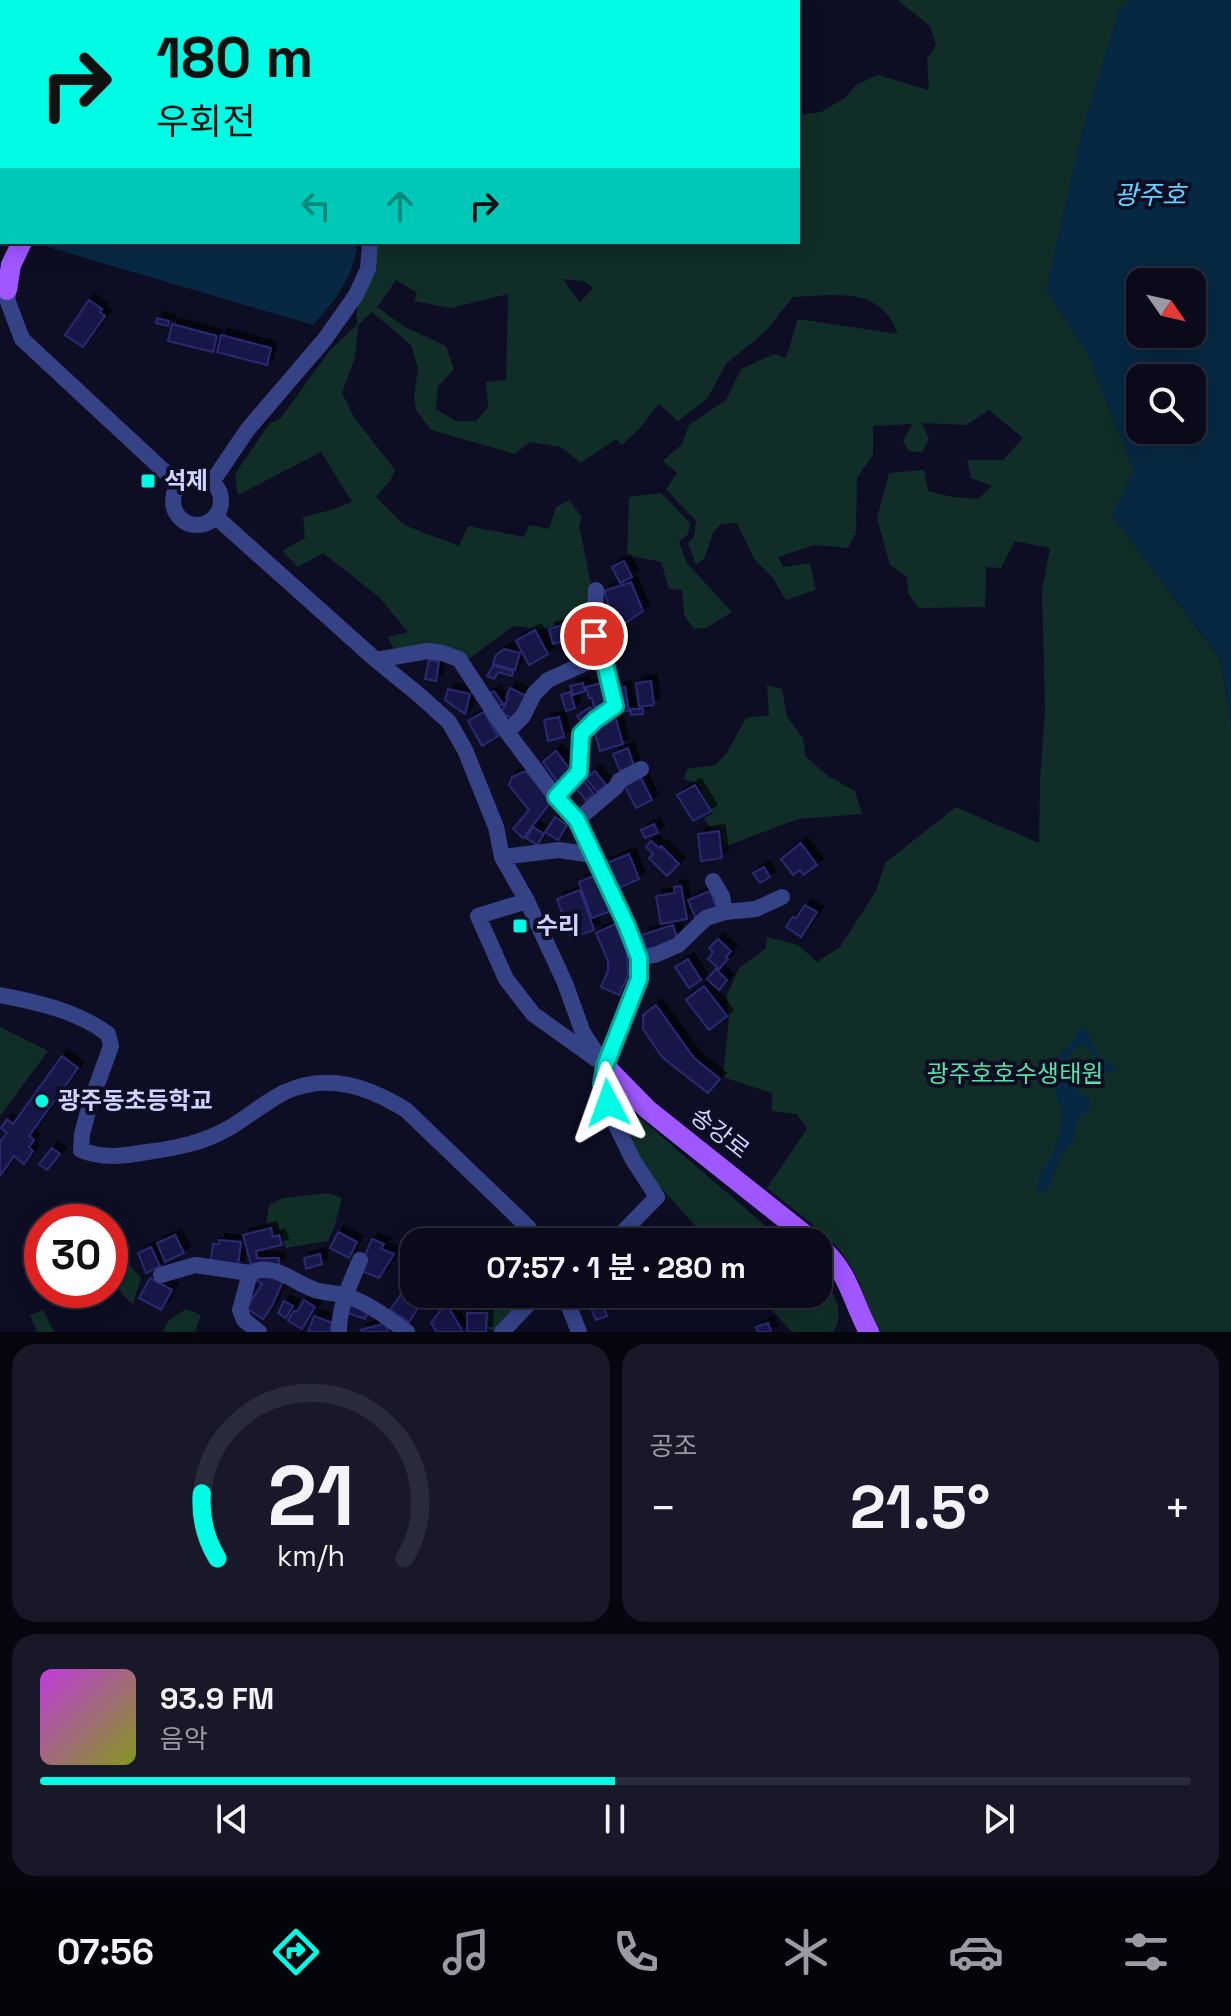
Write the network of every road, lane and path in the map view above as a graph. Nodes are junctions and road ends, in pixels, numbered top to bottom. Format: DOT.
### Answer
graph roads {
  1 [pos="21,244"];
  2 [pos="370,244"];
  3 [pos="7,290"];
  4 [pos="212,482"];
  5 [pos="179,485"];
  6 [pos="215,516"];
  7 [pos="596,590"];
  8 [pos="601,653"];
  9 [pos="376,660"];
  10 [pos="507,732"];
  11 [pos="641,769"];
  12 [pos="556,797"];
  13 [pos="577,820"];
  14 [pos="592,855"];
  15 [pos="502,857"];
  16 [pos="713,881"];
  17 [pos="782,897"];
  18 [pos="527,901"];
  19 [pos="725,912"];
  20 [pos="639,958"];
  21 [pos="0,995"];
  22 [pos="605,1066"];
  23 [pos="529,1228"];
  24 [pos="627,1228"];
  25 [pos="796,1228"];
  26 [pos="832,1257"];
  27 [pos="360,1260"];
  28 [pos="250,1273"];
  29 [pos="161,1275"];
  30 [pos="345,1295"];
  31 [pos="525,1308"];
  32 [pos="570,1308"];
  33 [pos="865,1328"];
  34 [pos="259,1332"];
  35 [pos="339,1332"];
  36 [pos="407,1332"];
  37 [pos="502,1332"];
  38 [pos="579,1332"];
  1 -- 3 [label="main road"];
  2 -- 4 [label="street"];
  3 -- 5 [label="street"];
  4 -- 5 [label="street"];
  4 -- 6 [label="street"];
  5 -- 6 [label="street"];
  6 -- 9 [label="street"];
  7 -- 8 [label="street"];
  8 -- 10 [label="street"];
  8 -- 12 [label="street"];
  9 -- 10 [label="street"];
  9 -- 15 [label="street"];
  10 -- 12 [label="street"];
  11 -- 13 [label="street"];
  12 -- 13 [label="street"];
  13 -- 14 [label="street"];
  14 -- 15 [label="street"];
  14 -- 20 [label="street"];
  15 -- 18 [label="street"];
  16 -- 19 [label="street"];
  17 -- 19 [label="street"];
  18 -- 22 [label="street"];
  18 -- 22 [label="street, 송강로"];
  19 -- 20 [label="street"];
  20 -- 22 [label="street"];
  21 -- 23 [label="street"];
  22 -- 24 [label="street"];
  22 -- 25 [label="main road, 송강로"];
  26 -- 33 [label="main road, 송강로"];
  27 -- 30 [label="street"];
  28 -- 29 [label="street"];
  28 -- 30 [label="street"];
  28 -- 34 [label="street"];
  30 -- 35 [label="street"];
  30 -- 36 [label="street"];
  31 -- 37 [label="street"];
  32 -- 38 [label="street"];
}
